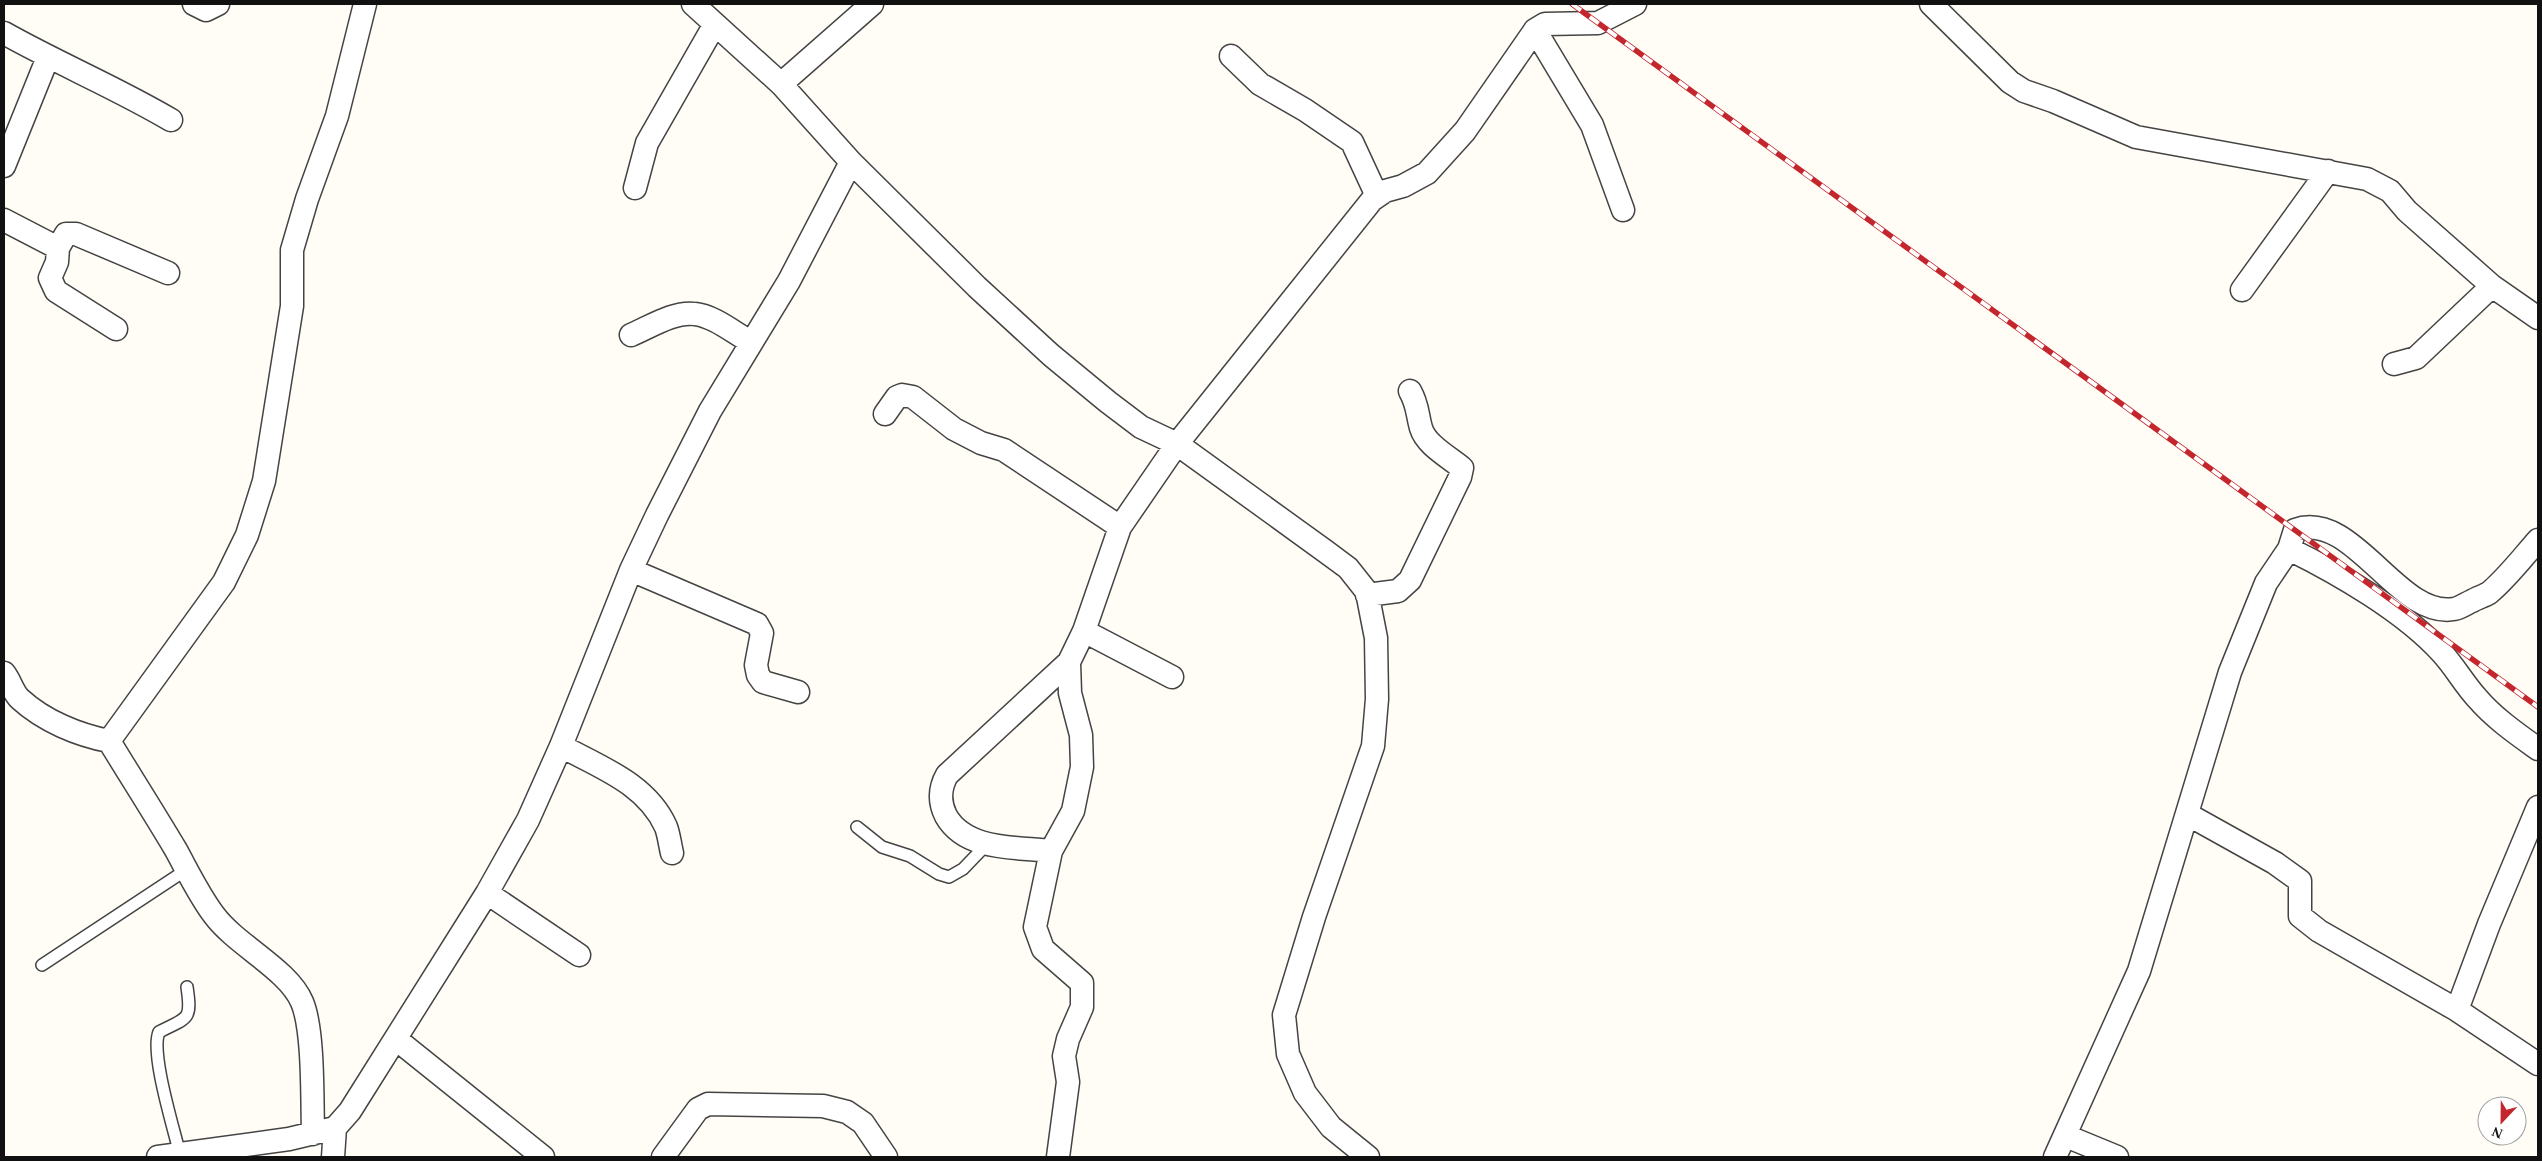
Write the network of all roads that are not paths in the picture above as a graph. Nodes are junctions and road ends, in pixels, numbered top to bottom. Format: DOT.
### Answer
graph roads {
  1 [pos="194,4"];
  2 [pos="218,4"];
  3 [pos="365,4"];
  4 [pos="693,4"];
  5 [pos="872,4"];
  6 [pos="1635,4"];
  7 [pos="1931,4"];
  8 [pos="715,24"];
  9 [pos="1535,30"];
  10 [pos="4,33"];
  11 [pos="1231,56"];
  12 [pos="48,57"];
  13 [pos="780,84"];
  14 [pos="171,120"];
  15 [pos="851,162"];
  16 [pos="4,166"];
  17 [pos="2328,171"];
  18 [pos="635,188"];
  19 [pos="1377,196"];
  20 [pos="1623,210"];
  21 [pos="4,220"];
  22 [pos="58,248"];
  23 [pos="168,273"];
  24 [pos="2492,286"];
  25 [pos="2242,290"];
  26 [pos="2538,318"];
  27 [pos="116,329"];
  28 [pos="631,335"];
  29 [pos="751,342"];
  30 [pos="2394,364"];
  31 [pos="1410,391"];
  32 [pos="885,414"];
  33 [pos="1176,444"];
  34 [pos="1120,527"];
  35 [pos="2538,540"];
  36 [pos="2289,549"];
  37 [pos="631,570"];
  38 [pos="1367,595"];
  39 [pos="1084,631"];
  40 [pos="1070,662"];
  41 [pos="4,673"];
  42 [pos="1172,677"];
  43 [pos="798,692"];
  44 [pos="108,741"];
  45 [pos="562,746"];
  46 [pos="2538,749"];
  47 [pos="2538,808"];
  48 [pos="2187,814"];
  49 [pos="857,827"];
  50 [pos="987,844"];
  51 [pos="1051,851"];
  52 [pos="672,853"];
  53 [pos="186,870"];
  54 [pos="488,893"];
  55 [pos="579,955"];
  56 [pos="42,965"];
  57 [pos="186,987"];
  58 [pos="2457,1010"];
  59 [pos="396,1040"];
  60 [pos="2538,1064"];
  61 [pos="335,1128"];
  62 [pos="313,1134"];
  63 [pos="2066,1136"];
  64 [pos="533,1154"];
  65 [pos="180,1155"];
  66 [pos="158,1157"];
  67 [pos="333,1157"];
  68 [pos="663,1157"];
  69 [pos="886,1157"];
  70 [pos="1058,1157"];
  71 [pos="1368,1157"];
  72 [pos="2055,1157"];
  73 [pos="2117,1157"];
  1 -- 2 [label="street"];
  3 -- 44 [label="street"];
  4 -- 8 [label="street"];
  5 -- 13 [label="street"];
  6 -- 9 [label="street"];
  7 -- 17 [label="street"];
  8 -- 13 [label="street"];
  8 -- 18 [label="street"];
  9 -- 19 [label="street"];
  9 -- 20 [label="street"];
  10 -- 12 [label="street"];
  11 -- 19 [label="street"];
  12 -- 14 [label="street"];
  12 -- 16 [label="street"];
  13 -- 15 [label="street"];
  15 -- 29 [label="street"];
  15 -- 33 [label="street"];
  17 -- 24 [label="street"];
  17 -- 25 [label="street"];
  19 -- 33 [label="street"];
  21 -- 22 [label="street"];
  22 -- 23 [label="street"];
  22 -- 27 [label="street"];
  24 -- 26 [label="street"];
  24 -- 30 [label="street"];
  28 -- 29 [label="street"];
  29 -- 37 [label="street"];
  31 -- 38 [label="street"];
  32 -- 34 [label="street"];
  33 -- 34 [label="street"];
  33 -- 38 [label="street"];
  34 -- 39 [label="street"];
  35 -- 36 [label="street"];
  36 -- 46 [label="street"];
  36 -- 48 [label="street"];
  37 -- 43 [label="street"];
  37 -- 45 [label="street"];
  38 -- 71 [label="street"];
  39 -- 40 [label="street"];
  39 -- 42 [label="street"];
  40 -- 50 [label="street"];
  40 -- 51 [label="street"];
  41 -- 44 [label="street"];
  44 -- 53 [label="street"];
  45 -- 52 [label="street"];
  45 -- 54 [label="street"];
  47 -- 58 [label="street"];
  48 -- 58 [label="street"];
  48 -- 63 [label="street"];
  49 -- 50 [label="lane"];
  50 -- 51 [label="street"];
  51 -- 70 [label="street"];
  53 -- 56 [label="lane"];
  53 -- 62 [label="street"];
  54 -- 55 [label="street"];
  54 -- 59 [label="street"];
  57 -- 65 [label="lane"];
  58 -- 60 [label="street"];
  59 -- 61 [label="street"];
  59 -- 64 [label="street"];
  61 -- 62 [label="street"];
  61 -- 67 [label="street"];
  62 -- 65 [label="street"];
  63 -- 72 [label="street"];
  63 -- 73 [label="street"];
  65 -- 66 [label="street"];
  68 -- 69 [label="street"];
}
